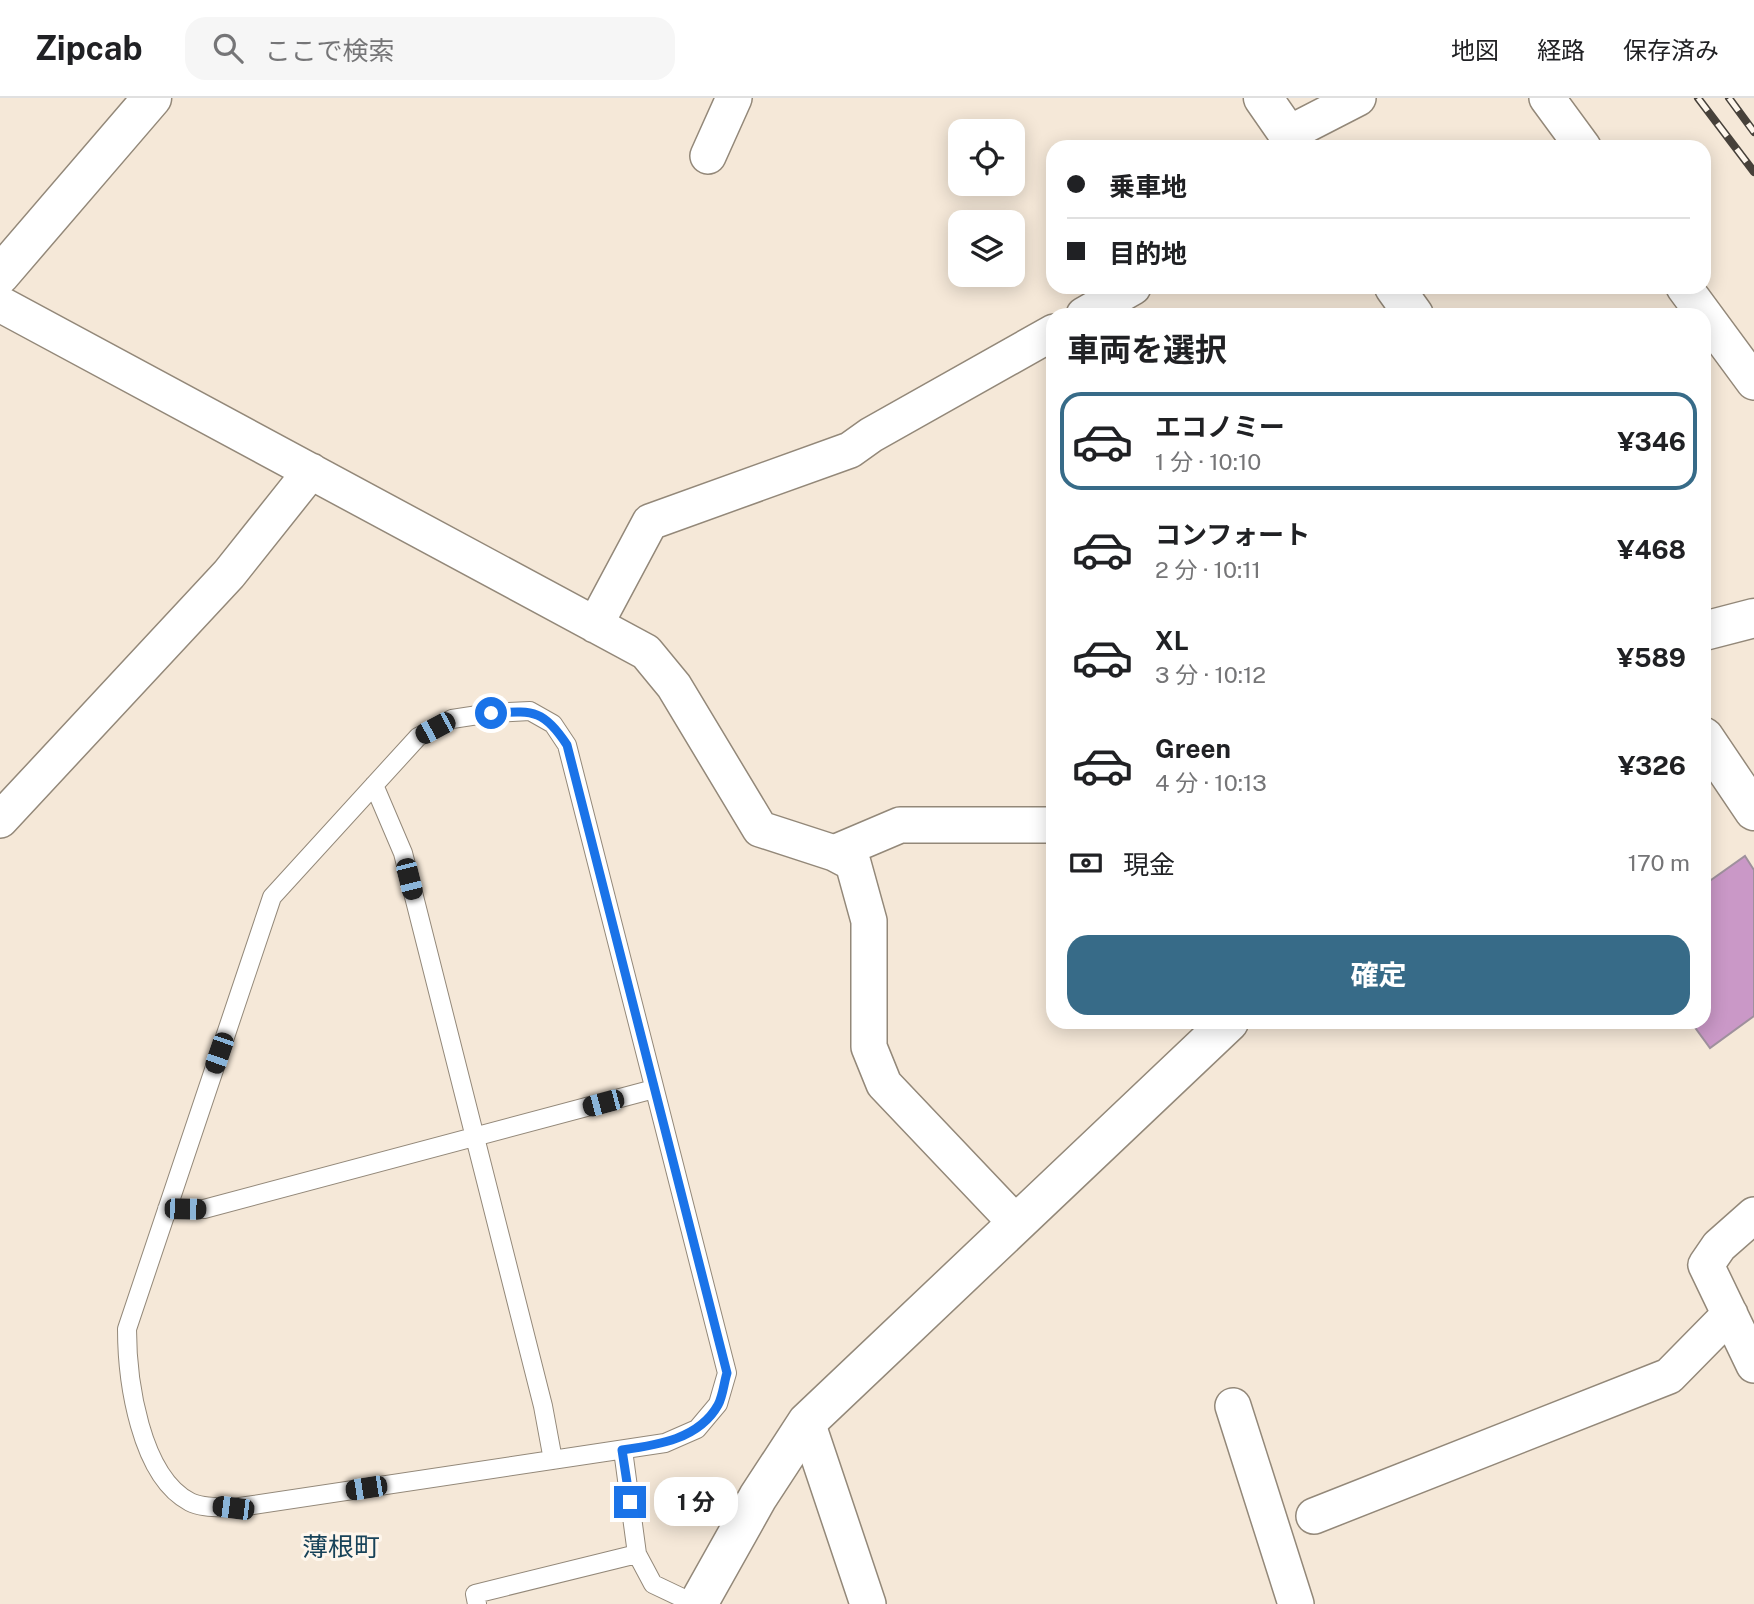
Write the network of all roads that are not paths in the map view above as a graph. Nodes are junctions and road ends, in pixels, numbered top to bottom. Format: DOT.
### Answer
graph roads {
  1 [pos="152,98"];
  2 [pos="734,98"];
  3 [pos="1263,98"];
  4 [pos="1359,98"];
  5 [pos="1547,98"];
  6 [pos="1292,140"];
  7 [pos="1578,140"];
  8 [pos="708,156"];
  9 [pos="0,275"];
  10 [pos="1121,294"];
  11 [pos="0,304"];
  12 [pos="1096,308"];
  13 [pos="1711,324"];
  14 [pos="1046,337"];
  15 [pos="1754,382"];
  16 [pos="312,471"];
  17 [pos="1754,618"];
  18 [pos="595,625"];
  19 [pos="1711,629"];
  20 [pos="1711,747"];
  21 [pos="374,785"];
  22 [pos="1754,811"];
  23 [pos="0,820"];
  24 [pos="1046,825"];
  25 [pos="834,853"];
  26 [pos="1222,1029"];
  27 [pos="654,1089"];
  28 [pos="475,1137"];
  29 [pos="167,1209"];
  30 [pos="1754,1215"];
  31 [pos="1017,1224"];
  32 [pos="1730,1314"];
  33 [pos="1754,1365"];
  34 [pos="1233,1406"];
  35 [pos="807,1422"];
  36 [pos="622,1450"];
  37 [pos="553,1460"];
  38 [pos="1314,1516"];
  39 [pos="637,1554"];
  40 [pos="477,1604"];
  41 [pos="697,1604"];
  42 [pos="868,1604"];
  43 [pos="1296,1604"];
  1 -- 9 [label="main road"];
  2 -- 8 [label="street"];
  3 -- 6 [label="main road"];
  4 -- 6 [label="street"];
  5 -- 7 [label="street"];
  10 -- 12 [label="street"];
  11 -- 16 [label="street"];
  13 -- 15 [label="street"];
  14 -- 18 [label="street"];
  16 -- 18 [label="street"];
  16 -- 23 [label="street"];
  17 -- 19 [label="main road"];
  18 -- 25 [label="street"];
  20 -- 22 [label="main road"];
  21 -- 27 [label="lane"];
  21 -- 28 [label="lane"];
  21 -- 29 [label="lane"];
  24 -- 25 [label="street"];
  25 -- 31 [label="street"];
  26 -- 31 [label="main road"];
  27 -- 28 [label="lane"];
  27 -- 36 [label="lane"];
  28 -- 29 [label="lane"];
  28 -- 37 [label="lane"];
  29 -- 37 [label="lane"];
  30 -- 32 [label="street"];
  31 -- 35 [label="main road"];
  32 -- 33 [label="street"];
  32 -- 38 [label="street"];
  34 -- 43 [label="street"];
  35 -- 41 [label="main road"];
  35 -- 42 [label="street"];
  36 -- 37 [label="lane"];
  36 -- 39 [label="lane"];
  39 -- 40 [label="lane"];
  39 -- 41 [label="lane"];
}
